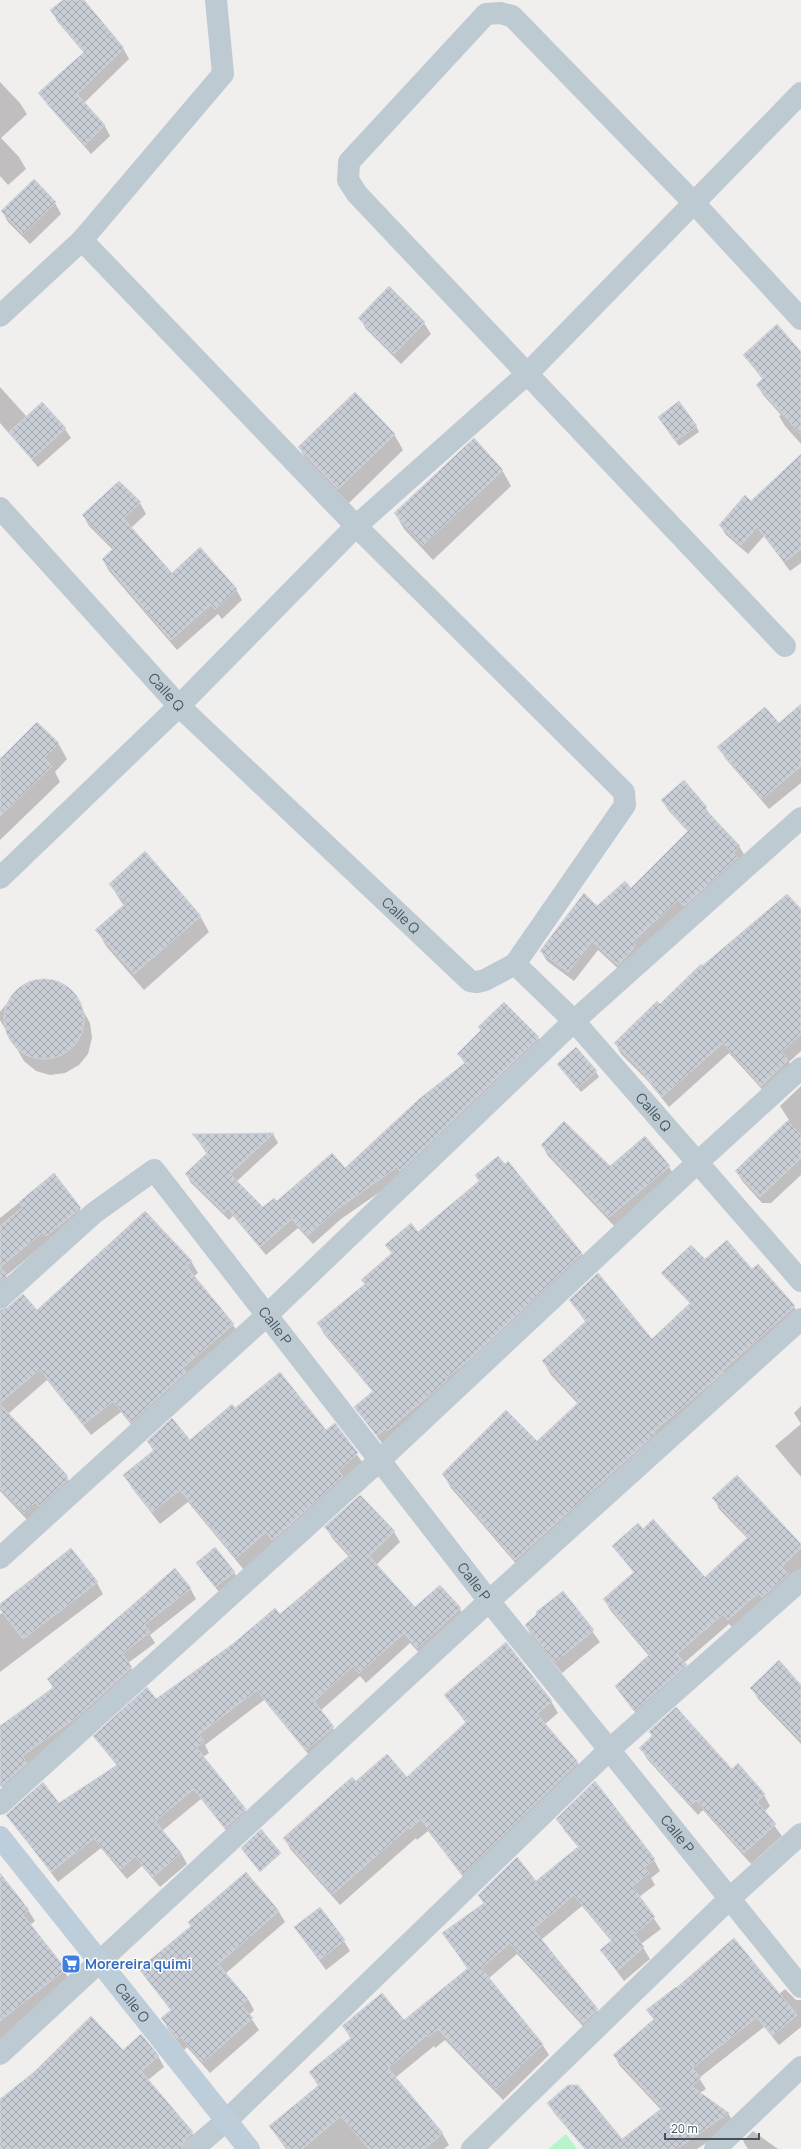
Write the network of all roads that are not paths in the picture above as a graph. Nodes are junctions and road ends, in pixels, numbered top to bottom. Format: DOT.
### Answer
graph roads {
  1 [pos="216,0"];
  2 [pos="801,93"];
  3 [pos="695,204"];
  4 [pos="82,240"];
  5 [pos="0,316"];
  6 [pos="801,319"];
  7 [pos="528,373"];
  8 [pos="0,508"];
  9 [pos="356,526"];
  10 [pos="785,646"];
  11 [pos="180,706"];
  12 [pos="801,818"];
  13 [pos="0,878"];
  14 [pos="515,964"];
  15 [pos="574,1021"];
  16 [pos="801,1068"];
  17 [pos="698,1162"];
  18 [pos="801,1281"];
  19 [pos="0,1298"];
  20 [pos="266,1316"];
  21 [pos="801,1320"];
  22 [pos="381,1459"];
  23 [pos="4,1547"];
  24 [pos="801,1580"];
  25 [pos="489,1601"];
  26 [pos="608,1750"];
  27 [pos="0,1804"];
  28 [pos="801,1834"];
  29 [pos="0,1837"];
  30 [pos="729,1899"];
  31 [pos="99,1962"];
  32 [pos="801,1987"];
  33 [pos="0,2054"];
  34 [pos="801,2067"];
  35 [pos="227,2120"];
  36 [pos="193,2149"];
  37 [pos="249,2149"];
  38 [pos="472,2149"];
  39 [pos="715,2149"];
  1 -- 4 [label="street"];
  2 -- 3 [label="street"];
  3 -- 6 [label="street"];
  3 -- 7 [label="street"];
  3 -- 7 [label="street"];
  4 -- 5 [label="street"];
  4 -- 9 [label="street"];
  7 -- 9 [label="street"];
  7 -- 10 [label="street"];
  8 -- 11 [label="street, Calle Q"];
  9 -- 11 [label="street"];
  9 -- 14 [label="street"];
  11 -- 13 [label="street"];
  11 -- 14 [label="street, Calle Q"];
  12 -- 15 [label="street"];
  14 -- 15 [label="street, Calle Q"];
  15 -- 17 [label="street, Calle Q"];
  15 -- 20 [label="street"];
  16 -- 17 [label="street"];
  17 -- 18 [label="street, Calle Q"];
  17 -- 22 [label="street"];
  19 -- 20 [label="street, Calle P"];
  20 -- 22 [label="street, Calle P"];
  20 -- 23 [label="street"];
  21 -- 25 [label="street"];
  22 -- 25 [label="street, Calle P"];
  22 -- 27 [label="street"];
  24 -- 26 [label="street"];
  25 -- 26 [label="street, Calle P"];
  25 -- 31 [label="street"];
  26 -- 30 [label="street, Calle P"];
  26 -- 35 [label="street"];
  28 -- 30 [label="street"];
  29 -- 31 [label="street, Calle O"];
  30 -- 32 [label="street, Calle P"];
  30 -- 38 [label="street"];
  31 -- 33 [label="street"];
  31 -- 35 [label="street, Calle O"];
  34 -- 39 [label="street"];
  35 -- 36 [label="street"];
  35 -- 37 [label="street, Calle O"];
}
